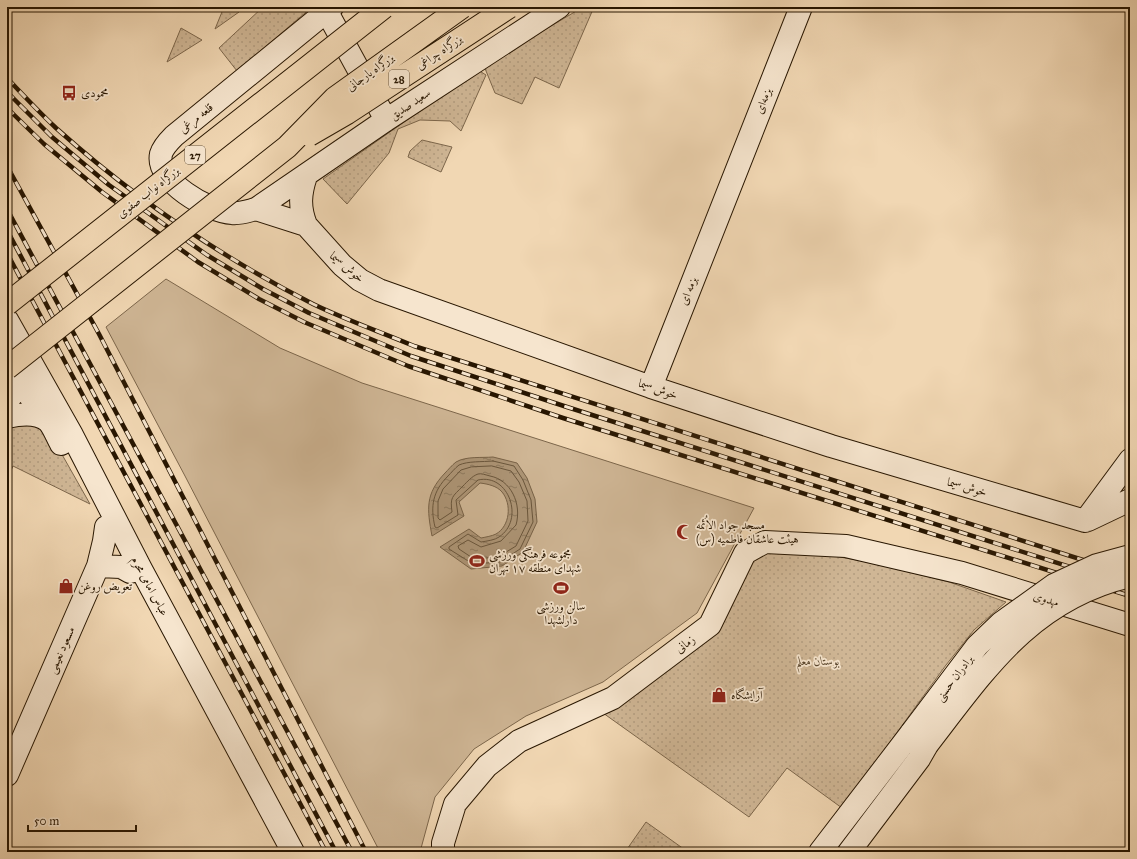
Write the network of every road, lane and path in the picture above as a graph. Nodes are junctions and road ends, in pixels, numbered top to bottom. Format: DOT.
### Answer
graph roads {
  1 [pos="384,7"];
  2 [pos="462,7"];
  3 [pos="510,7"];
  4 [pos="559,7"];
  5 [pos="801,7"];
  6 [pos="330,9"];
  7 [pos="386,120"];
  8 [pos="287,147"];
  9 [pos="306,176"];
  10 [pos="726,196"];
  11 [pos="256,209"];
  12 [pos="306,225"];
  13 [pos="7,304"];
  14 [pos="7,320"];
  15 [pos="7,352"];
  16 [pos="20,373"];
  17 [pos="651,387"];
  18 [pos="7,402"];
  19 [pos="7,417"];
  20 [pos="49,422"];
  21 [pos="1130,460"];
  22 [pos="1115,480"];
  23 [pos="1129,500"];
  24 [pos="1085,521"];
  25 [pos="106,526"];
  26 [pos="1130,556"];
  27 [pos="98,566"];
  28 [pos="135,571"];
  29 [pos="962,573"];
  30 [pos="1130,576"];
  31 [pos="1130,625"];
  32 [pos="920,738"];
  33 [pos="235,753"];
  34 [pos="7,775"];
  35 [pos="282,852"];
  36 [pos="293,852"];
  37 [pos="443,852"];
  38 [pos="820,852"];
  39 [pos="849,852"];
  1 -- 13 [label="highway, بزرگراه نواب صفوی / 27, bridge"];
  2 -- 8 [label="highway, بزرگراه یارجانی, bridge"];
  3 -- 8 [label="highway, بزرگراه چراغی / 28, bridge"];
  4 -- 7 [label="street, سعید صدیق"];
  5 -- 10 [label="street, بزمه‌ای"];
  6 -- 7 [label="street"];
  6 -- 11 [label="street, قلعه مرغی"];
  7 -- 9 [label="street, سعید صدیق"];
  8 -- 16 [label="highway, bridge"];
  9 -- 11 [label="street, سعید صدیق"];
  9 -- 12 [label="street"];
  10 -- 17 [label="street, بزمه ای"];
  11 -- 12 [label="street"];
  12 -- 17 [label="street, خوش سیما"];
  14 -- 16 [label="street, عباس امامی محرم"];
  15 -- 16 [label="street"];
  16 -- 18 [label="street"];
  16 -- 20 [label="street, عباس امامی محرم"];
  16 -- 28 [label="street, عباس امامی محرم"];
  17 -- 24 [label="street, خوش سیما"];
  19 -- 20 [label="street"];
  20 -- 25 [label="street, عباس امامی محرم"];
  21 -- 22 [label="street"];
  22 -- 23 [label="street"];
  22 -- 24 [label="street"];
  23 -- 24 [label="street"];
  25 -- 27 [label="street, مسعود نعیمی"];
  25 -- 28 [label="street, عباس امامی محرم"];
  26 -- 32 [label="street, برادران حسنی, bridge"];
  27 -- 28 [label="street"];
  27 -- 34 [label="street, مسعود نعیمی"];
  28 -- 33 [label="street, عباس امامی محرم"];
  29 -- 31 [label="street, مهدوی"];
  29 -- 37 [label="street, زمانی"];
  30 -- 32 [label="street, برادران حسنی, bridge"];
  32 -- 38 [label="street, برادران حسنی"];
  32 -- 39 [label="street, برادران حسنی"];
  33 -- 35 [label="street, عباس امامی محرم"];
  33 -- 36 [label="street, عباس امامی محرم"];
}
